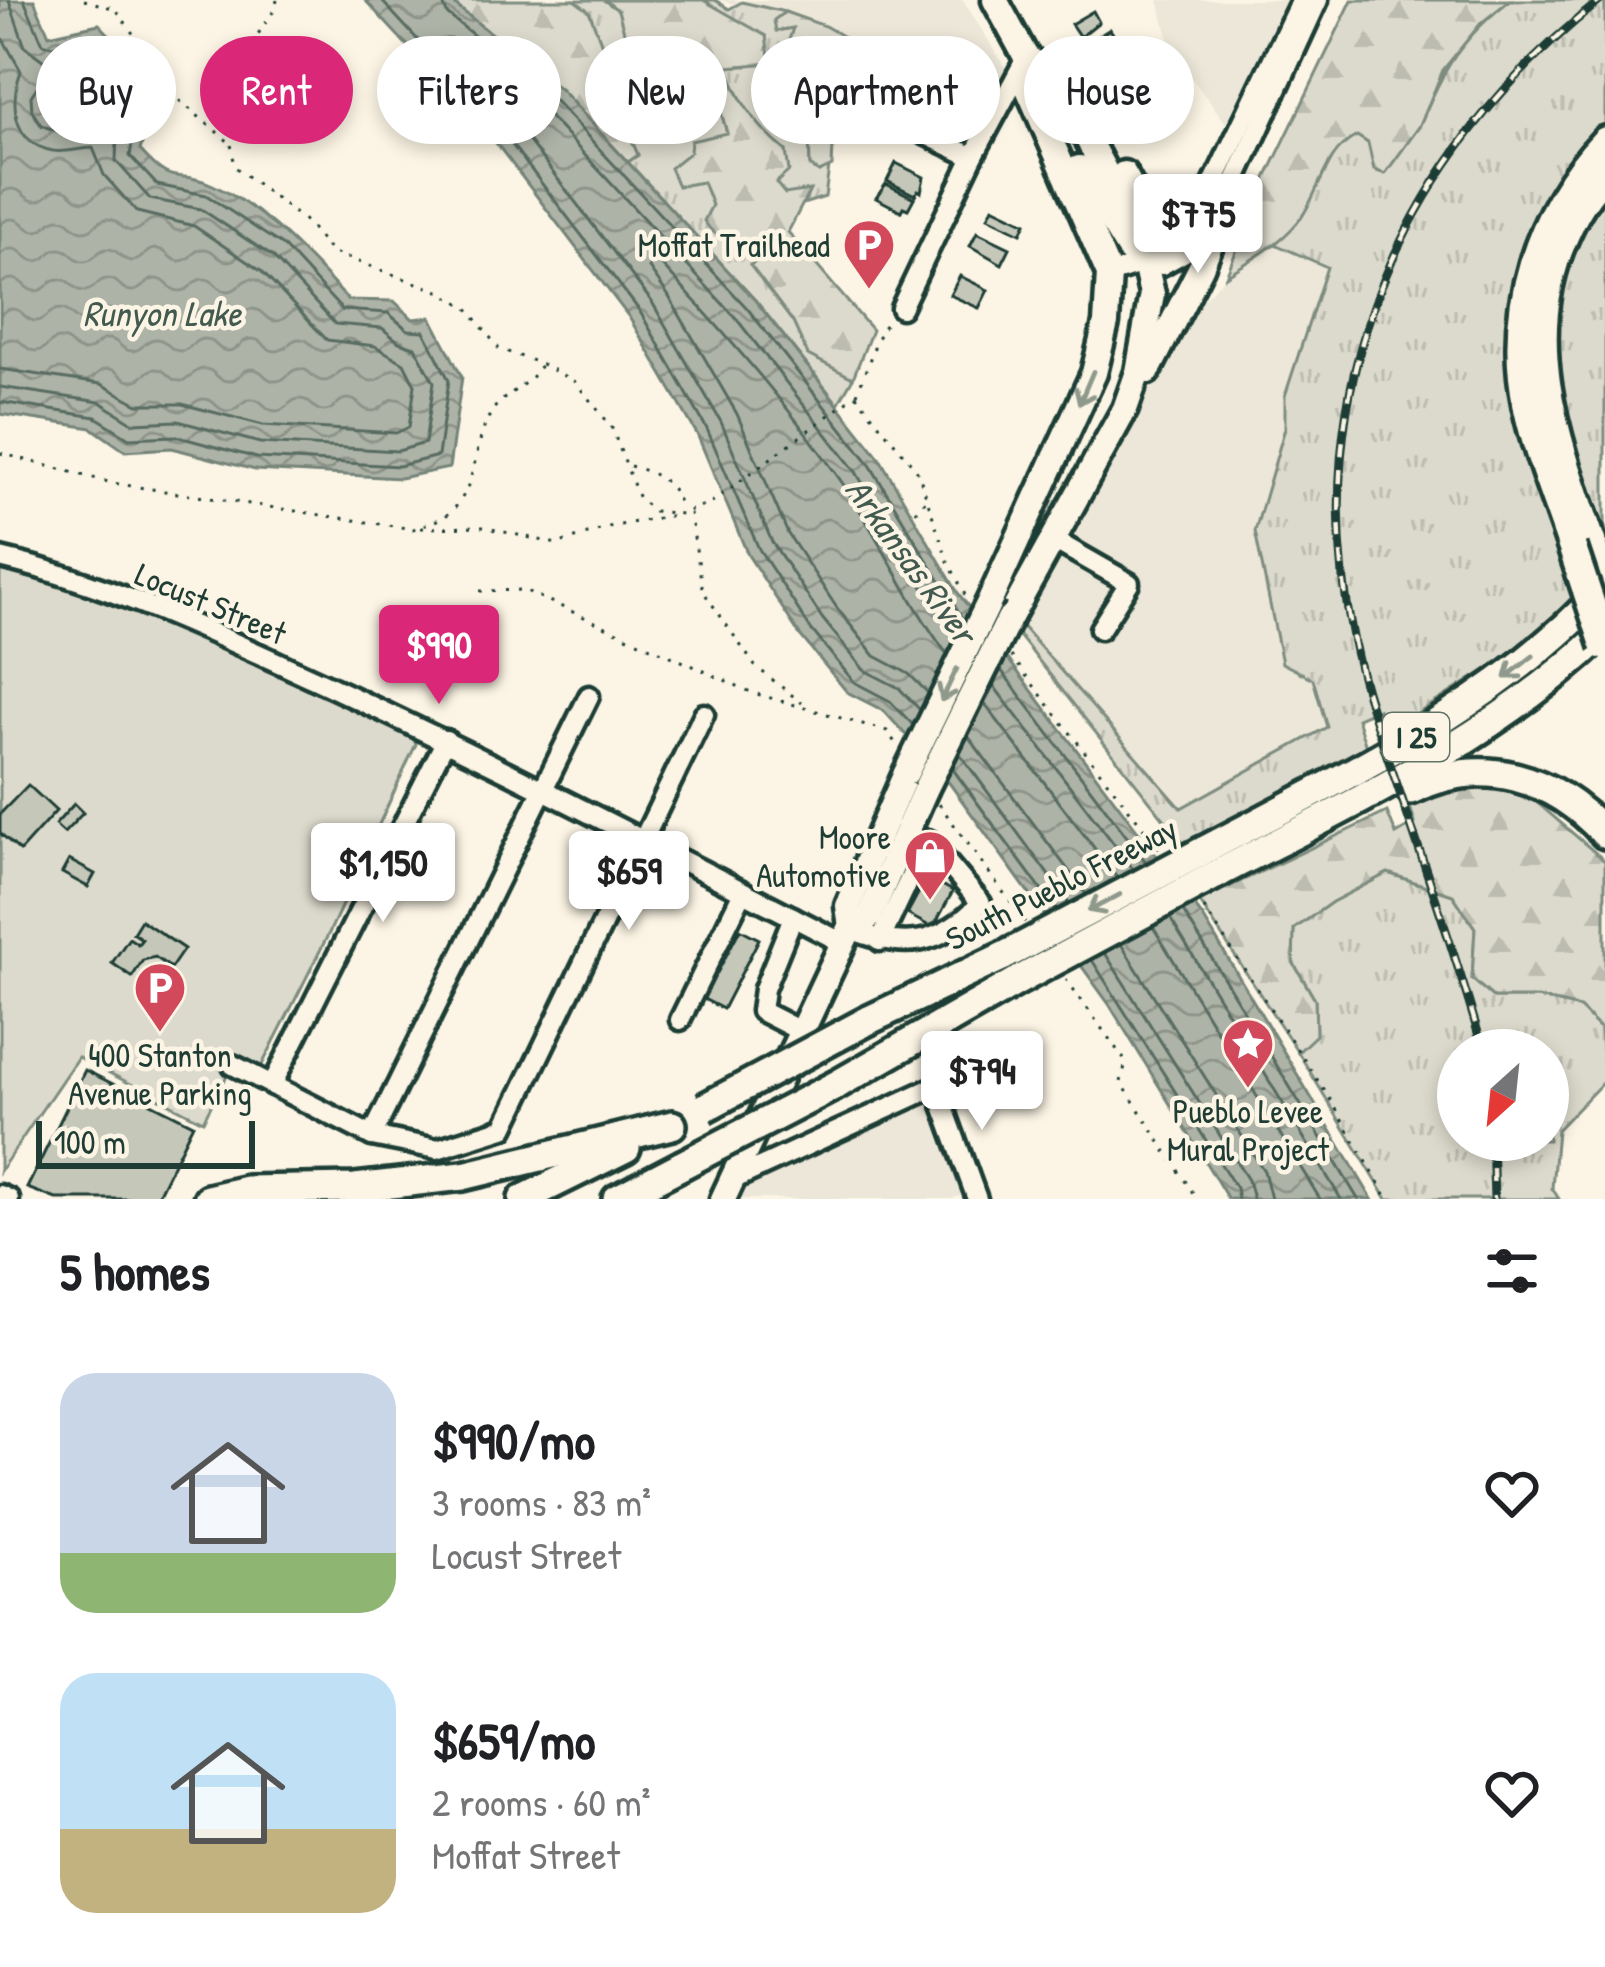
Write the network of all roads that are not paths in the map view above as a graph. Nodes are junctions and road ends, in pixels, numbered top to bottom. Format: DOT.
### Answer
graph roads {
  1 [pos="994,0"];
  2 [pos="1301,0"];
  3 [pos="1318,0"];
  4 [pos="1024,53"];
  5 [pos="1024,61"];
  6 [pos="1605,141"];
  7 [pos="944,144"];
  8 [pos="1053,144"];
  9 [pos="1062,144"];
  10 [pos="1091,144"];
  11 [pos="973,158"];
  12 [pos="1104,169"];
  13 [pos="1605,176"];
  14 [pos="1234,186"];
  15 [pos="1206,194"];
  16 [pos="1147,262"];
  17 [pos="1109,274"];
  18 [pos="901,308"];
  19 [pos="1125,409"];
  20 [pos="1052,539"];
  21 [pos="1581,539"];
  22 [pos="0,558"];
  23 [pos="1605,585"];
  24 [pos="1100,629"];
  25 [pos="1605,632"];
  26 [pos="1605,646"];
  27 [pos="589,696"];
  28 [pos="704,715"];
  29 [pos="446,740"];
  30 [pos="915,782"];
  31 [pos="542,790"];
  32 [pos="1605,834"];
  33 [pos="644,841"];
  34 [pos="1276,843"];
  35 [pos="1211,862"];
  36 [pos="743,892"];
  37 [pos="793,917"];
  38 [pos="848,933"];
  39 [pos="880,940"];
  40 [pos="1013,967"];
  41 [pos="680,1020"];
  42 [pos="802,1032"];
  43 [pos="232,1065"];
  44 [pos="272,1085"];
  45 [pos="672,1125"];
  46 [pos="372,1136"];
  47 [pos="728,1190"];
  48 [pos="627,1194"];
  49 [pos="0,1195"];
  50 [pos="8,1199"];
  51 [pos="208,1199"];
  52 [pos="523,1199"];
  53 [pos="976,1199"];
  1 -- 4 [label="main road"];
  2 -- 15 [label="street"];
  3 -- 14 [label="street"];
  5 -- 11 [label="street"];
  6 -- 21 [label="highway"];
  7 -- 11 [label="street"];
  8 -- 17 [label="main road"];
  9 -- 16 [label="main road"];
  10 -- 12 [label="main road"];
  11 -- 18 [label="street"];
  12 -- 15 [label="main road"];
  12 -- 16 [label="main road"];
  13 -- 21 [label="highway"];
  14 -- 16 [label="street"];
  14 -- 19 [label="main road"];
  15 -- 16 [label="street"];
  16 -- 17 [label="street"];
  16 -- 19 [label="main road"];
  17 -- 30 [label="main road, one-way, bridge"];
  19 -- 20 [label="main road"];
  20 -- 24 [label="street"];
  20 -- 30 [label="main road, bridge"];
  21 -- 23 [label="highway"];
  21 -- 26 [label="highway, bridge"];
  22 -- 29 [label="street, Locust Street"];
  23 -- 35 [label="highway, South Pueblo Freeway / I 25, one-way"];
  25 -- 34 [label="highway, South Pueblo Freeway / I 25"];
  27 -- 31 [label="street"];
  28 -- 33 [label="street"];
  29 -- 31 [label="street, Locust Street"];
  29 -- 44 [label="street"];
  30 -- 38 [label="main road"];
  31 -- 33 [label="street, Locust Street"];
  31 -- 46 [label="street"];
  32 -- 34 [label="highway"];
  33 -- 36 [label="street, Locust Street"];
  33 -- 46 [label="street"];
  34 -- 35 [label="highway, South Pueblo Freeway / I 25"];
  35 -- 40 [label="highway, South Pueblo Freeway / I 25, bridge"];
  36 -- 37 [label="street, Locust Street"];
  36 -- 41 [label="street"];
  37 -- 38 [label="street, Locust Street"];
  37 -- 42 [label="street"];
  38 -- 39 [label="street, Locust Street"];
  38 -- 42 [label="main road"];
  39 -- 39 [label="street"];
  40 -- 45 [label="highway, South Pueblo Freeway / I 25, bridge"];
  40 -- 48 [label="highway, South Pueblo Freeway / I 25, bridge"];
  42 -- 47 [label="main road"];
  43 -- 44 [label="street"];
  44 -- 46 [label="street"];
  45 -- 51 [label="highway"];
  45 -- 52 [label="highway, South Pueblo Freeway / I 25"];
  47 -- 53 [label="street"];
  49 -- 50 [label="street"];
}
